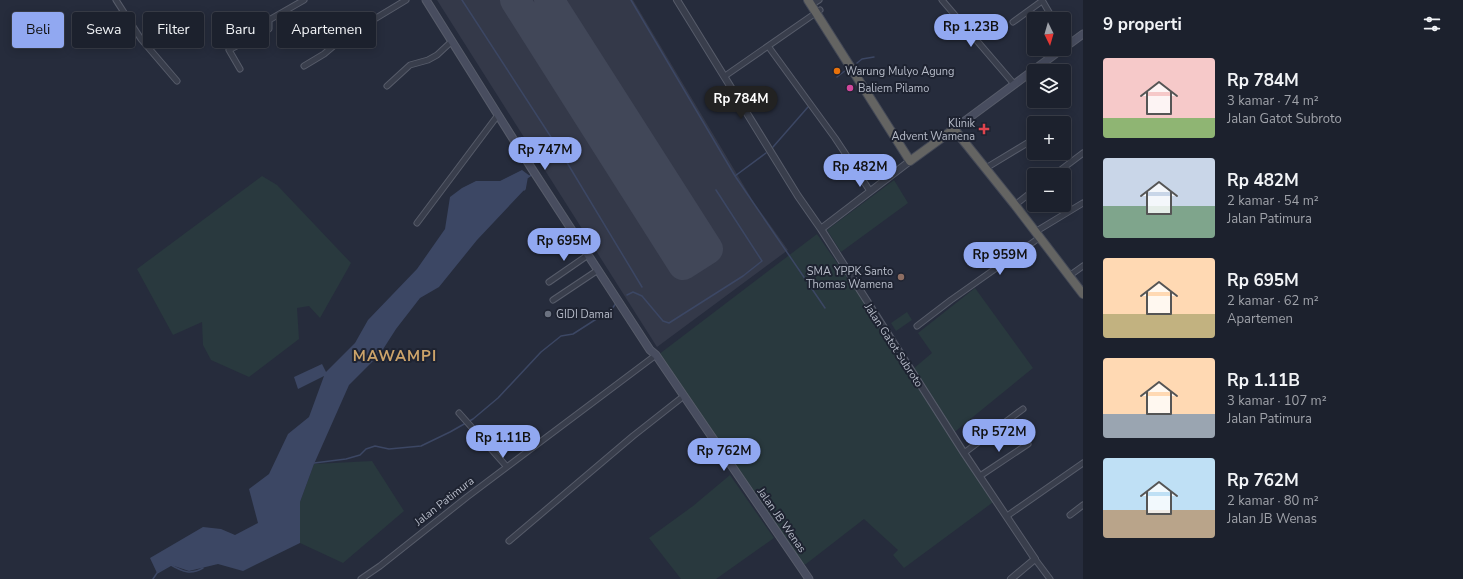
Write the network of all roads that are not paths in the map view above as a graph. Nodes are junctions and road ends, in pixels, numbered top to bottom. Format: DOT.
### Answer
graph roads {
  1 [pos="116,0"];
  2 [pos="304,0"];
  3 [pos="406,0"];
  4 [pos="426,0"];
  5 [pos="677,0"];
  6 [pos="942,0"];
  7 [pos="1042,1"];
  8 [pos="813,2"];
  9 [pos="818,12"];
  10 [pos="1049,12"];
  11 [pos="1013,22"];
  12 [pos="1083,34"];
  13 [pos="452,41"];
  14 [pos="1071,43"];
  15 [pos="768,46"];
  16 [pos="1053,56"];
  17 [pos="304,66"];
  18 [pos="240,69"];
  19 [pos="725,76"];
  20 [pos="177,81"];
  21 [pos="1014,84"];
  22 [pos="387,86"];
  23 [pos="498,115"];
  24 [pos="954,129"];
  25 [pos="1027,143"];
  26 [pos="1083,153"];
  27 [pos="911,159"];
  28 [pos="986,168"];
  29 [pos="1063,168"];
  30 [pos="870,191"];
  31 [pos="1027,195"];
  32 [pos="1083,203"];
  33 [pos="1015,204"];
  34 [pos="417,223"];
  35 [pos="821,229"];
  36 [pos="1037,235"];
  37 [pos="588,255"];
  38 [pos="1083,266"];
  39 [pos="598,270"];
  40 [pos="1069,276"];
  41 [pos="549,282"];
  42 [pos="1083,294"];
  43 [pos="553,300"];
  44 [pos="917,326"];
  45 [pos="653,354"];
  46 [pos="680,399"];
  47 [pos="1022,409"];
  48 [pos="459,413"];
  49 [pos="1028,444"];
  50 [pos="964,452"];
  51 [pos="1083,464"];
  52 [pos="507,467"];
  53 [pos="735,476"];
  54 [pos="980,476"];
  55 [pos="1083,505"];
  56 [pos="1070,515"];
  57 [pos="1007,516"];
  58 [pos="509,540"];
  59 [pos="1034,559"];
  60 [pos="361,579"];
  61 [pos="804,579"];
  62 [pos="809,579"];
  63 [pos="1011,579"];
  64 [pos="1050,579"];
  1 -- 20 [label="street"];
  2 -- 18 [label="street"];
  3 -- 17 [label="street"];
  4 -- 13 [label="main road"];
  5 -- 19 [label="street, Jalan Gatot Subroto"];
  6 -- 21 [label="street"];
  7 -- 10 [label="street"];
  7 -- 11 [label="street"];
  8 -- 9 [label="highway"];
  9 -- 15 [label="street"];
  9 -- 27 [label="highway"];
  12 -- 14 [label="main road"];
  13 -- 22 [label="street"];
  13 -- 23 [label="main road"];
  15 -- 19 [label="street"];
  15 -- 30 [label="street"];
  16 -- 21 [label="main road"];
  19 -- 35 [label="street, Jalan Gatot Subroto"];
  21 -- 24 [label="main road"];
  23 -- 34 [label="street"];
  23 -- 37 [label="main road"];
  24 -- 27 [label="highway"];
  24 -- 28 [label="highway"];
  25 -- 28 [label="street"];
  26 -- 29 [label="street"];
  27 -- 30 [label="street"];
  28 -- 33 [label="highway"];
  30 -- 35 [label="street"];
  31 -- 33 [label="street"];
  32 -- 36 [label="street"];
  33 -- 36 [label="highway"];
  35 -- 50 [label="street, Jalan Gatot Subroto"];
  36 -- 40 [label="highway"];
  36 -- 44 [label="street"];
  37 -- 39 [label="main road"];
  37 -- 41 [label="street"];
  38 -- 40 [label="street"];
  39 -- 43 [label="street"];
  39 -- 45 [label="main road"];
  40 -- 42 [label="highway"];
  45 -- 46 [label="main road, Jalan JB Wenas"];
  45 -- 52 [label="street, Jalan Patimura"];
  45 -- 53 [label="main road, Jalan JB Wenas"];
  46 -- 53 [label="main road, Jalan JB Wenas"];
  46 -- 58 [label="street"];
  47 -- 50 [label="street"];
  48 -- 52 [label="street"];
  49 -- 54 [label="street"];
  50 -- 54 [label="street, Jalan Gatot Subroto"];
  51 -- 57 [label="street"];
  52 -- 60 [label="street, Jalan Patimura"];
  53 -- 61 [label="main road, Jalan JB Wenas"];
  53 -- 62 [label="main road, Jalan JB Wenas"];
  54 -- 57 [label="street, Jalan Gatot Subroto"];
  55 -- 56 [label="street"];
  57 -- 59 [label="street, Jalan Gatot Subroto"];
  59 -- 63 [label="street"];
  59 -- 64 [label="street"];
}
